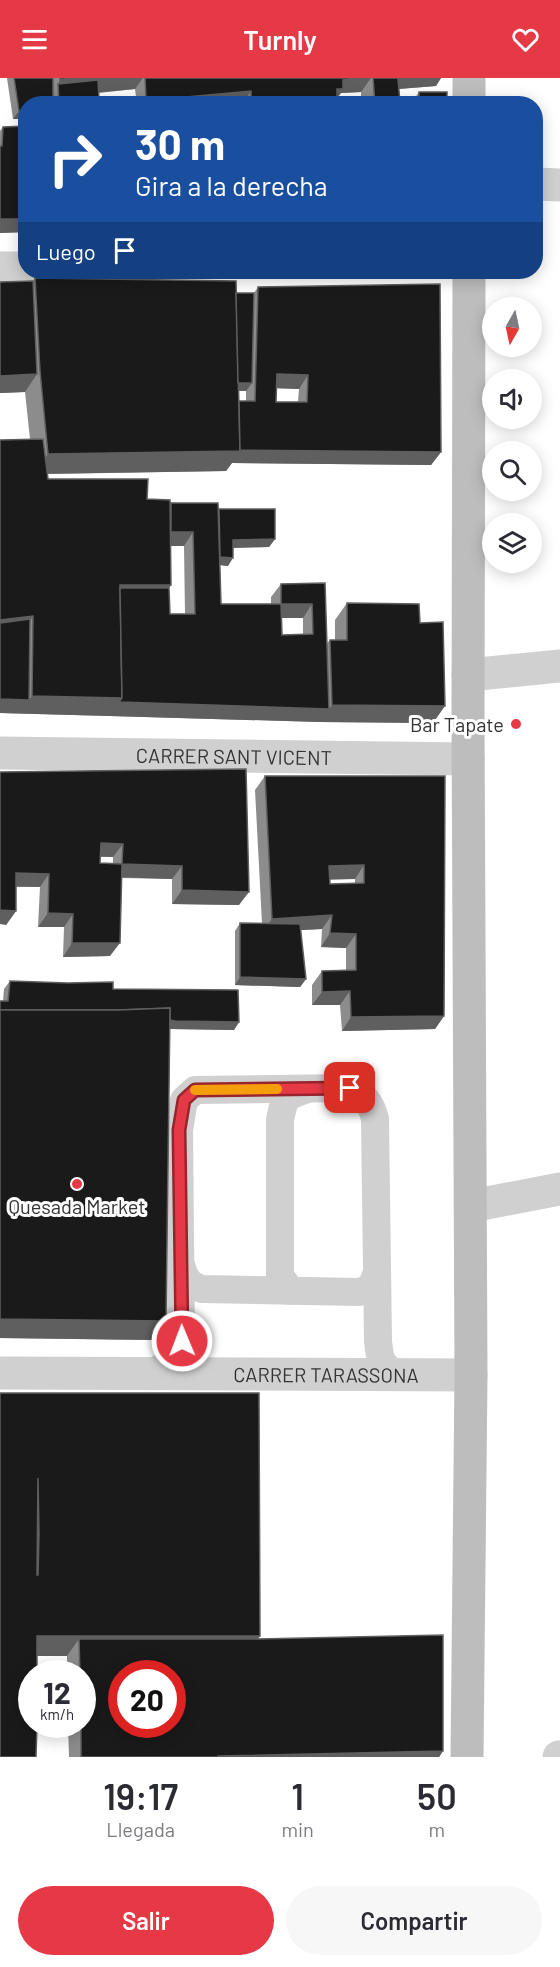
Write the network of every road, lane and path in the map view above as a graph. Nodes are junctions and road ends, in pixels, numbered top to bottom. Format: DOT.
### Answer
graph roads {
  1 [pos="469,78"];
  2 [pos="469,96"];
  3 [pos="543,184"];
  4 [pos="560,185"];
  5 [pos="0,268"];
  6 [pos="18,268"];
  7 [pos="469,279"];
  8 [pos="560,666"];
  9 [pos="468,675"];
  10 [pos="0,753"];
  11 [pos="468,759"];
  12 [pos="307,1089"];
  13 [pos="560,1189"];
  14 [pos="471,1206"];
  15 [pos="180,1264"];
  16 [pos="378,1272"];
  17 [pos="291,1291"];
  18 [pos="0,1373"];
  19 [pos="150,1374"];
  20 [pos="396,1375"];
  21 [pos="471,1376"];
  22 [pos="467,1757"];
  1 -- 2 [label="street"];
  3 -- 4 [label="street"];
  5 -- 6 [label="street"];
  7 -- 9 [label="street"];
  8 -- 9 [label="street"];
  9 -- 11 [label="street"];
  10 -- 11 [label="street, CARRER SANT VICENT"];
  11 -- 14 [label="street"];
  12 -- 15 [label="lane"];
  12 -- 16 [label="lane"];
  12 -- 17 [label="lane"];
  13 -- 14 [label="street"];
  14 -- 21 [label="street"];
  15 -- 17 [label="lane"];
  15 -- 19 [label="lane"];
  16 -- 17 [label="lane"];
  16 -- 20 [label="lane"];
  18 -- 19 [label="street, CARRER TARASSONA"];
  19 -- 20 [label="street, CARRER TARASSONA"];
  20 -- 21 [label="street, CARRER TARASSONA"];
  21 -- 22 [label="street"];
}
